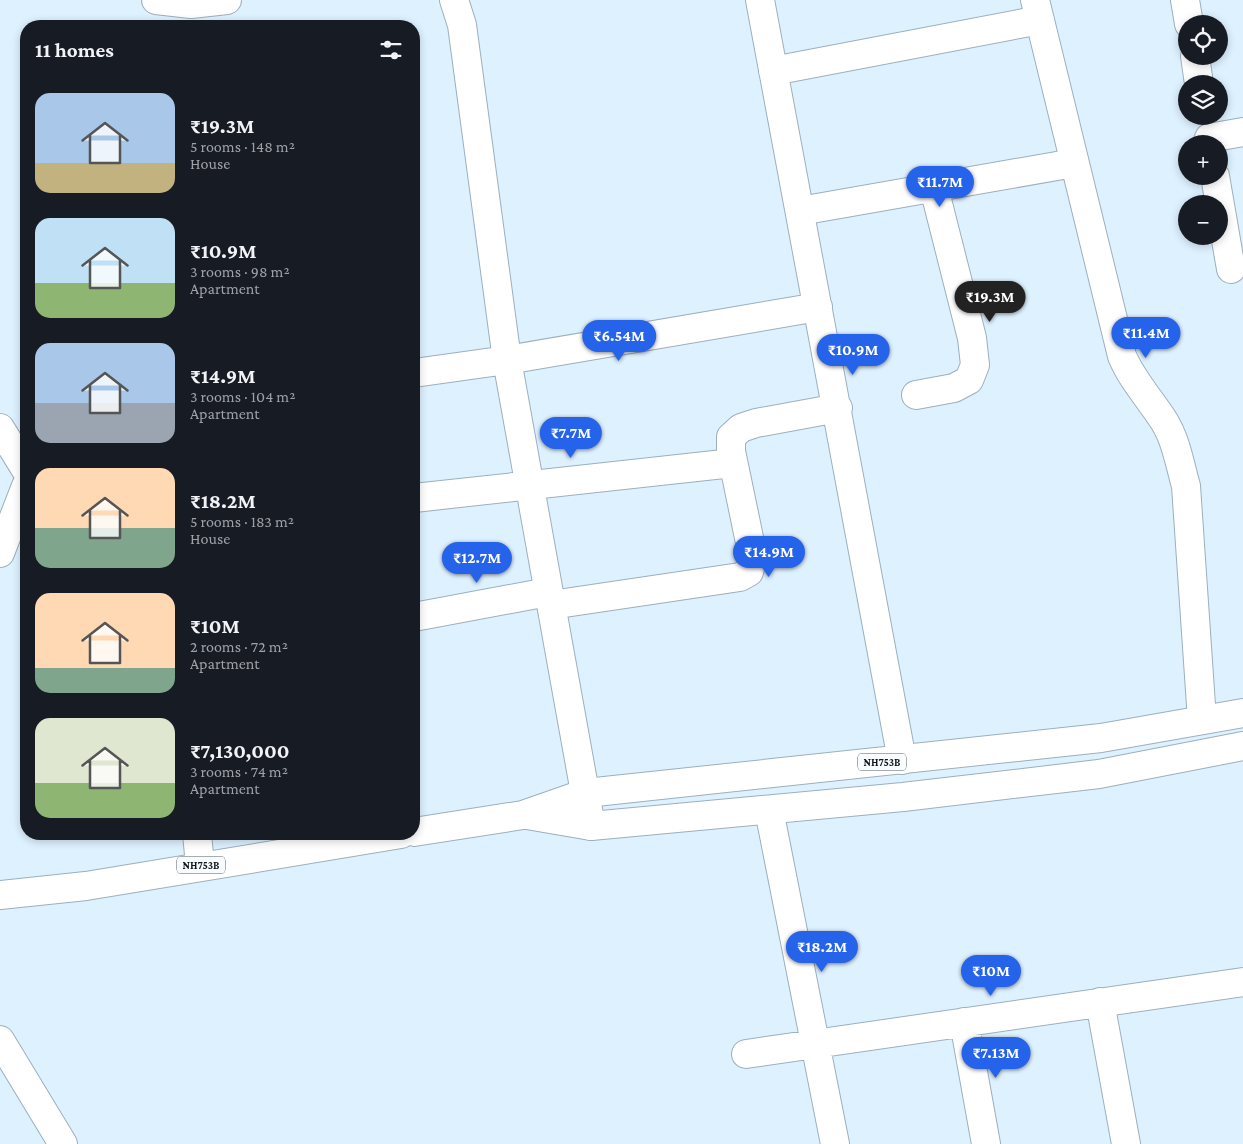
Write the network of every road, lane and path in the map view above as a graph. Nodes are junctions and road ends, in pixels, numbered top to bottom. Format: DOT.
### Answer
graph roads {
  1 [pos="156,0"];
  2 [pos="227,0"];
  3 [pos="454,0"];
  4 [pos="760,0"];
  5 [pos="1185,0"];
  6 [pos="1037,10"];
  7 [pos="1188,15"];
  8 [pos="773,71"];
  9 [pos="1243,132"];
  10 [pos="1208,133"];
  11 [pos="1074,163"];
  12 [pos="1217,185"];
  13 [pos="934,188"];
  14 [pos="800,210"];
  15 [pos="1231,269"];
  16 [pos="818,307"];
  17 [pos="507,360"];
  18 [pos="420,372"];
  19 [pos="916,395"];
  20 [pos="838,408"];
  21 [pos="733,463"];
  22 [pos="528,484"];
  23 [pos="420,497"];
  24 [pos="20,501"];
  25 [pos="0,552"];
  26 [pos="550,598"];
  27 [pos="420,616"];
  28 [pos="1242,719"];
  29 [pos="1202,720"];
  30 [pos="1243,746"];
  31 [pos="902,760"];
  32 [pos="586,793"];
  33 [pos="769,810"];
  34 [pos="523,815"];
  35 [pos="591,826"];
  36 [pos="420,831"];
  37 [pos="198,840"];
  38 [pos="362,840"];
  39 [pos="200,865"];
  40 [pos="0,895"];
  41 [pos="1243,982"];
  42 [pos="1100,1002"];
  43 [pos="964,1022"];
  44 [pos="0,1040"];
  45 [pos="814,1044"];
  46 [pos="746,1054"];
  47 [pos="60,1142"];
  48 [pos="835,1144"];
  49 [pos="986,1144"];
  50 [pos="1126,1144"];
  1 -- 2 [label="main road"];
  3 -- 17 [label="main road"];
  4 -- 8 [label="main road"];
  5 -- 7 [label="main road"];
  6 -- 8 [label="main road"];
  6 -- 11 [label="main road"];
  8 -- 14 [label="main road"];
  9 -- 10 [label="main road"];
  11 -- 13 [label="main road"];
  11 -- 29 [label="main road"];
  12 -- 15 [label="main road"];
  13 -- 14 [label="main road"];
  13 -- 19 [label="main road"];
  14 -- 16 [label="main road"];
  16 -- 17 [label="main road"];
  16 -- 20 [label="main road"];
  17 -- 18 [label="main road"];
  17 -- 22 [label="main road"];
  20 -- 21 [label="main road"];
  20 -- 31 [label="main road"];
  21 -- 22 [label="main road"];
  21 -- 26 [label="main road"];
  22 -- 23 [label="main road"];
  22 -- 26 [label="main road"];
  24 -- 25 [label="main road"];
  26 -- 27 [label="main road"];
  26 -- 32 [label="main road"];
  28 -- 29 [label="main road, NH753B"];
  29 -- 31 [label="main road, NH753B"];
  30 -- 33 [label="main road, NH753B"];
  31 -- 32 [label="main road, NH753B"];
  32 -- 34 [label="main road, NH753B"];
  32 -- 35 [label="main road"];
  33 -- 35 [label="main road, NH753B"];
  33 -- 45 [label="main road"];
  34 -- 35 [label="main road, NH753B"];
  34 -- 36 [label="main road, NH753B"];
  37 -- 39 [label="main road"];
  38 -- 39 [label="main road, NH753B"];
  39 -- 40 [label="main road, NH753B"];
  41 -- 42 [label="main road"];
  42 -- 43 [label="main road"];
  42 -- 50 [label="main road"];
  43 -- 45 [label="main road"];
  43 -- 49 [label="main road"];
  44 -- 47 [label="main road"];
  45 -- 46 [label="main road"];
  45 -- 48 [label="main road"];
}
